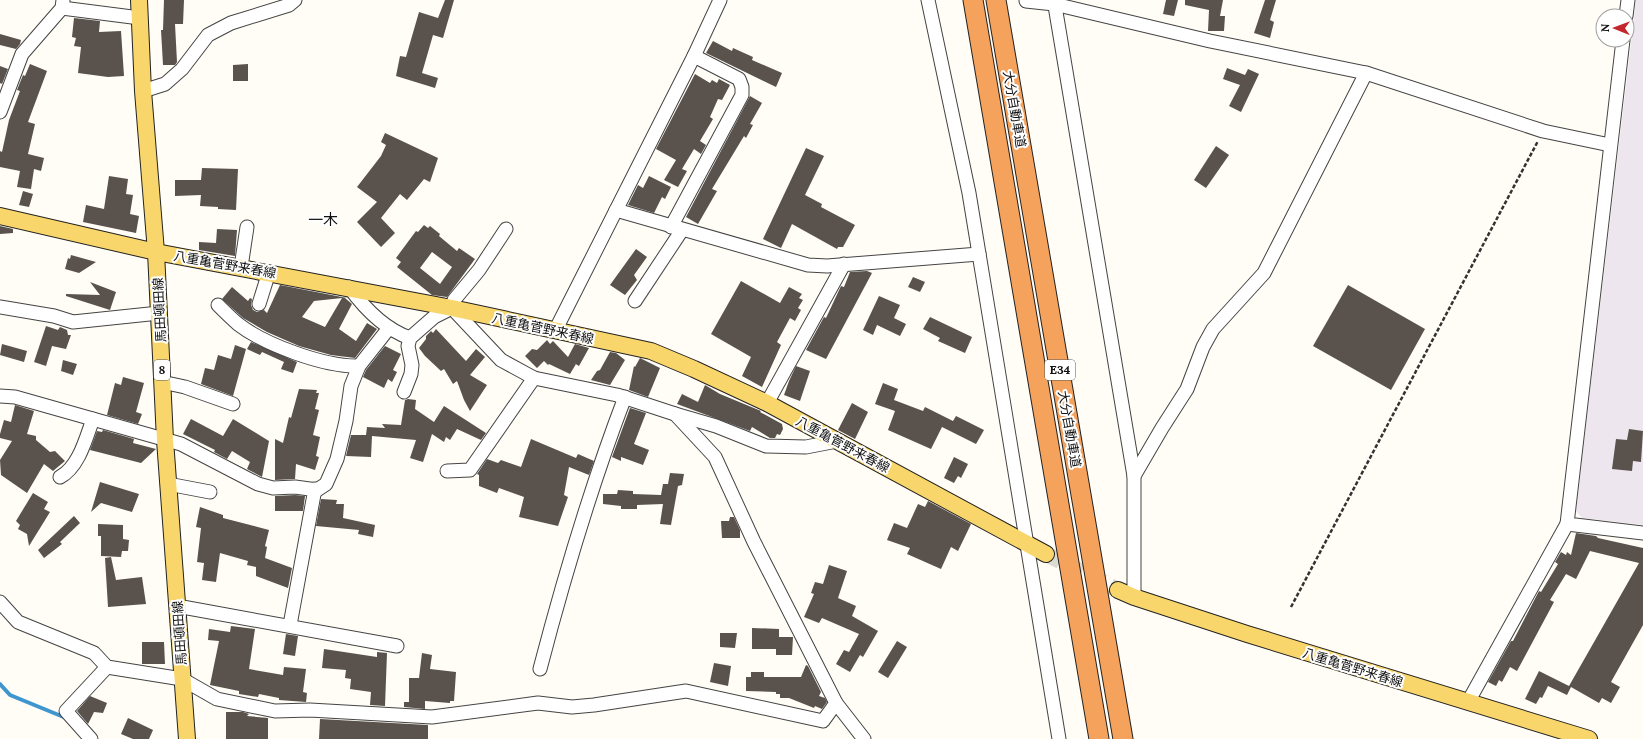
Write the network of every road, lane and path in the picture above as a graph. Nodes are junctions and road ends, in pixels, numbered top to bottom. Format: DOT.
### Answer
graph roads {
  1 [pos="139,0"];
  2 [pos="295,0"];
  3 [pos="720,0"];
  4 [pos="928,0"];
  5 [pos="974,0"];
  6 [pos="996,0"];
  7 [pos="1026,2"];
  8 [pos="1054,2"];
  9 [pos="63,4"];
  10 [pos="140,18"];
  11 [pos="1622,48"];
  12 [pos="694,56"];
  13 [pos="1366,73"];
  14 [pos="143,91"];
  15 [pos="0,112"];
  16 [pos="1544,131"];
  17 [pos="1610,145"];
  18 [pos="616,210"];
  19 [pos="0,216"];
  20 [pos="247,227"];
  21 [pos="677,228"];
  22 [pos="506,229"];
  23 [pos="156,252"];
  24 [pos="979,254"];
  25 [pos="844,264"];
  26 [pos="241,267"];
  27 [pos="269,272"];
  28 [pos="349,287"];
  29 [pos="635,301"];
  30 [pos="259,304"];
  31 [pos="218,305"];
  32 [pos="0,307"];
  33 [pos="452,308"];
  34 [pos="159,313"];
  35 [pos="389,328"];
  36 [pos="555,331"];
  37 [pos="410,338"];
  38 [pos="359,366"];
  39 [pos="534,378"];
  40 [pos="162,382"];
  41 [pos="404,392"];
  42 [pos="0,396"];
  43 [pos="625,397"];
  44 [pos="767,403"];
  45 [pos="233,404"];
  46 [pos="675,414"];
  47 [pos="93,419"];
  48 [pos="165,440"];
  49 [pos="837,441"];
  50 [pos="447,471"];
  51 [pos="1134,476"];
  52 [pos="60,477"];
  53 [pos="168,484"];
  54 [pos="315,489"];
  55 [pos="210,492"];
  56 [pos="1567,524"];
  57 [pos="1643,533"];
  58 [pos="1026,543"];
  59 [pos="1046,554"];
  60 [pos="1118,590"];
  61 [pos="1134,597"];
  62 [pos="0,602"];
  63 [pos="177,606"];
  64 [pos="1291,607"];
  65 [pos="290,625"];
  66 [pos="397,646"];
  67 [pos="107,667"];
  68 [pos="540,669"];
  69 [pos="182,679"];
  70 [pos="1468,702"];
  71 [pos="836,703"];
  72 [pos="91,739"];
  73 [pos="187,739"];
  74 [pos="864,739"];
  75 [pos="1059,739"];
  76 [pos="1100,739"];
  77 [pos="1123,739"];
  78 [pos="1589,739"];
  1 -- 10 [label="main road, 馬田頓田線 / 8"];
  2 -- 14 [label="street"];
  3 -- 12 [label="street"];
  4 -- 24 [label="street"];
  5 -- 76 [label="highway, 大分自動車道 / E34"];
  6 -- 77 [label="highway, 大分自動車道 / E34"];
  7 -- 8 [label="street"];
  8 -- 13 [label="street"];
  8 -- 51 [label="street"];
  9 -- 10 [label="street"];
  9 -- 15 [label="street"];
  10 -- 14 [label="main road, 馬田頓田線 / 8"];
  11 -- 17 [label="street"];
  12 -- 18 [label="street"];
  12 -- 21 [label="street"];
  13 -- 16 [label="street"];
  13 -- 51 [label="street"];
  14 -- 23 [label="main road, 馬田頓田線 / 8"];
  16 -- 17 [label="street"];
  16 -- 64 [label="path"];
  17 -- 56 [label="street"];
  18 -- 21 [label="street"];
  18 -- 36 [label="street"];
  19 -- 23 [label="main road, 八重亀菅野来春線"];
  20 -- 26 [label="street"];
  21 -- 25 [label="street"];
  21 -- 29 [label="street"];
  22 -- 33 [label="street"];
  23 -- 26 [label="main road, 八重亀菅野来春線"];
  23 -- 34 [label="main road, 馬田頓田線 / 8"];
  24 -- 25 [label="street"];
  24 -- 58 [label="street"];
  25 -- 44 [label="street"];
  26 -- 27 [label="main road, 八重亀菅野来春線"];
  27 -- 28 [label="main road, 八重亀菅野来春線"];
  27 -- 30 [label="street"];
  28 -- 33 [label="main road, 八重亀菅野来春線"];
  28 -- 35 [label="street"];
  31 -- 38 [label="street"];
  32 -- 34 [label="street"];
  33 -- 36 [label="main road, 八重亀菅野来春線"];
  33 -- 37 [label="street"];
  33 -- 39 [label="street"];
  34 -- 40 [label="main road, 馬田頓田線 / 8"];
  35 -- 37 [label="street"];
  35 -- 38 [label="street"];
  36 -- 44 [label="main road, 八重亀菅野来春線"];
  37 -- 41 [label="street"];
  38 -- 54 [label="street"];
  39 -- 43 [label="street"];
  39 -- 50 [label="street"];
  40 -- 45 [label="street"];
  40 -- 48 [label="main road, 馬田頓田線 / 8"];
  42 -- 47 [label="street"];
  43 -- 46 [label="street"];
  43 -- 68 [label="street"];
  44 -- 49 [label="main road, 八重亀菅野来春線"];
  46 -- 49 [label="street"];
  46 -- 71 [label="street"];
  47 -- 48 [label="street"];
  47 -- 52 [label="street"];
  48 -- 53 [label="main road, 馬田頓田線 / 8"];
  48 -- 54 [label="street"];
  49 -- 58 [label="main road, 八重亀菅野来春線"];
  51 -- 61 [label="street"];
  53 -- 55 [label="street"];
  53 -- 63 [label="main road, 馬田頓田線 / 8"];
  54 -- 65 [label="street"];
  56 -- 57 [label="street"];
  56 -- 70 [label="street"];
  58 -- 59 [label="main road, 八重亀菅野来春線"];
  58 -- 75 [label="street"];
  60 -- 61 [label="main road, 八重亀菅野来春線"];
  61 -- 70 [label="main road, 八重亀菅野来春線"];
  62 -- 67 [label="street"];
  63 -- 65 [label="street"];
  63 -- 69 [label="main road, 馬田頓田線 / 8"];
  65 -- 66 [label="street"];
  67 -- 69 [label="street"];
  67 -- 72 [label="street"];
  69 -- 71 [label="street"];
  69 -- 73 [label="main road, 馬田頓田線 / 8"];
  70 -- 78 [label="main road, 八重亀菅野来春線"];
  71 -- 74 [label="street"];
}
